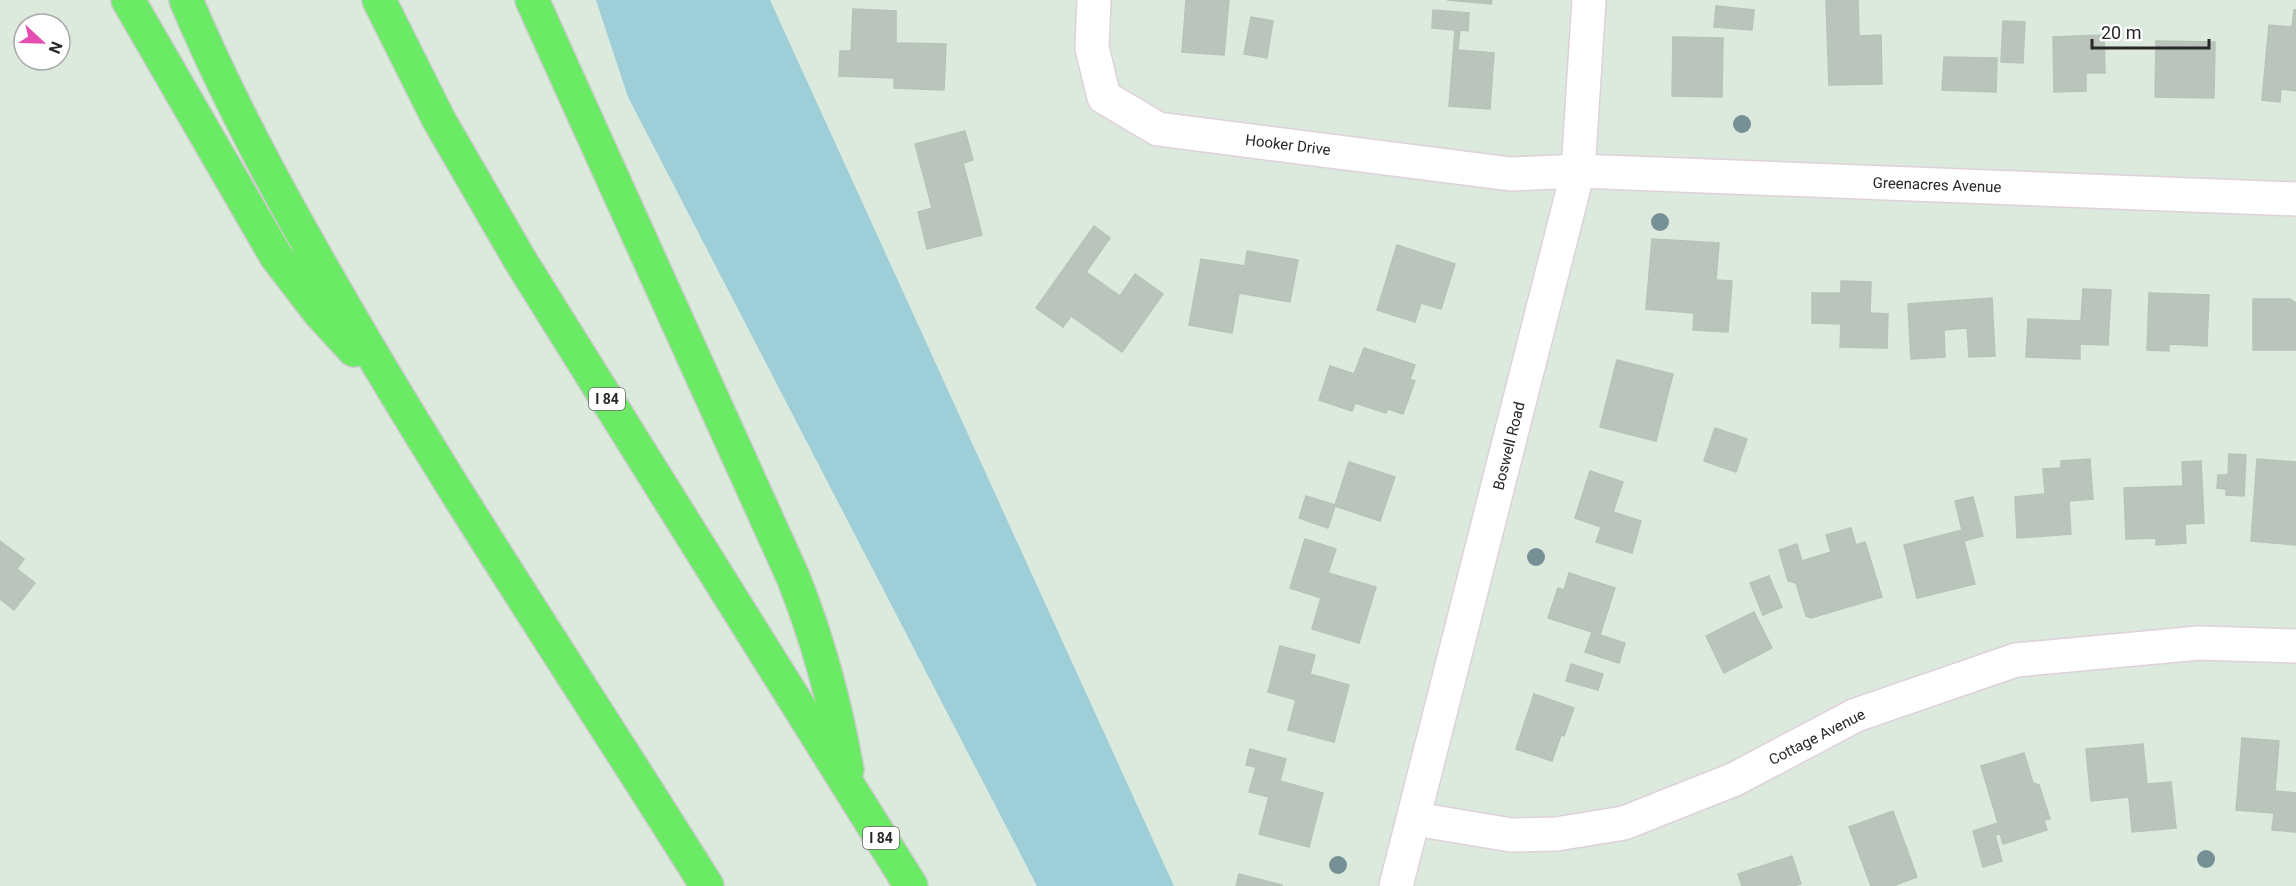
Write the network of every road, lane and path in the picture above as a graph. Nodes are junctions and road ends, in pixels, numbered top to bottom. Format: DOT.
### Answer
graph roads {
  1 [pos="128,0"];
  2 [pos="186,0"];
  3 [pos="379,0"];
  4 [pos="532,0"];
  5 [pos="1094,0"];
  6 [pos="1589,0"];
  7 [pos="1578,171"];
  8 [pos="2296,199"];
  9 [pos="393,390"];
  10 [pos="2296,646"];
  11 [pos="851,790"];
  12 [pos="1415,819"];
  13 [pos="707,886"];
  14 [pos="911,886"];
  15 [pos="1396,886"];
  1 -- 9 [label="highway"];
  2 -- 9 [label="highway"];
  3 -- 11 [label="highway, I 84"];
  4 -- 11 [label="highway"];
  5 -- 7 [label="street, Hooker Drive"];
  6 -- 7 [label="street, Boswell Road"];
  7 -- 8 [label="street, Greenacres Avenue"];
  7 -- 12 [label="street, Boswell Road"];
  9 -- 13 [label="highway"];
  10 -- 12 [label="street, Cottage Avenue"];
  11 -- 14 [label="highway, I 84"];
  12 -- 15 [label="street, Boswell Road"];
}
